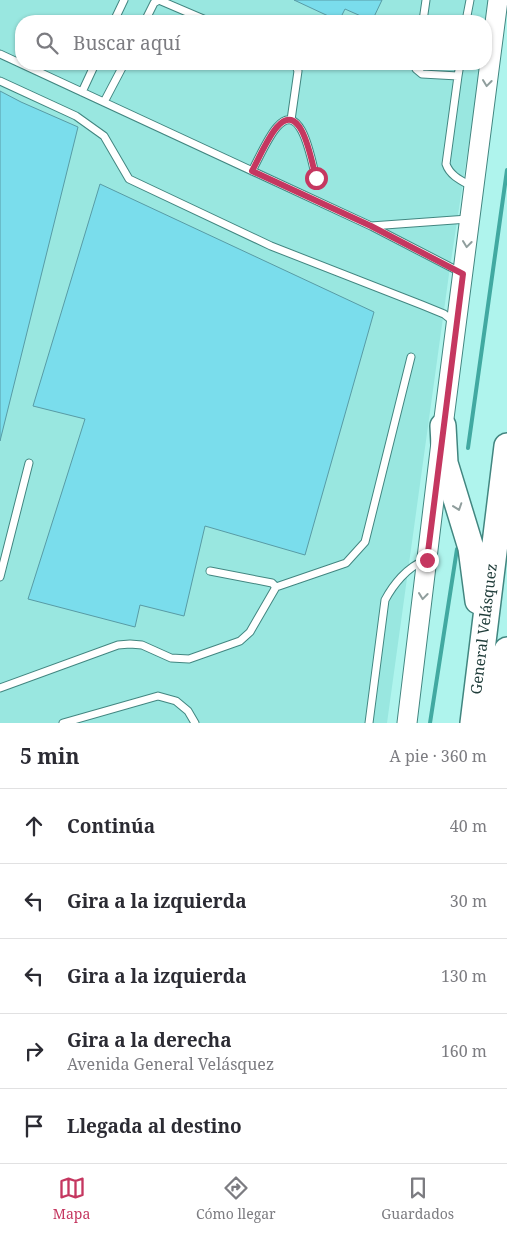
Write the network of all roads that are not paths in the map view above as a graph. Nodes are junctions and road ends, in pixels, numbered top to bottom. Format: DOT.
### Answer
graph roads {
  1 [pos="124,0"];
  2 [pos="426,0"];
  3 [pos="470,0"];
  4 [pos="498,0"];
  5 [pos="117,15"];
  6 [pos="148,15"];
  7 [pos="194,15"];
  8 [pos="424,15"];
  9 [pos="467,15"];
  10 [pos="492,47"];
  11 [pos="0,54"];
  12 [pos="15,61"];
  13 [pos="35,70"];
  14 [pos="92,70"];
  15 [pos="121,70"];
  16 [pos="298,70"];
  17 [pos="417,70"];
  18 [pos="459,70"];
  19 [pos="489,70"];
  20 [pos="458,76"];
  21 [pos="0,81"];
  22 [pos="82,92"];
  23 [pos="104,102"];
  24 [pos="291,120"];
  25 [pos="252,171"];
  26 [pos="316,178"];
  27 [pos="474,187"];
  28 [pos="470,219"];
  29 [pos="371,226"];
  30 [pos="463,274"];
  31 [pos="456,324"];
  32 [pos="411,357"];
  33 [pos="443,426"];
  34 [pos="507,446"];
  35 [pos="29,463"];
  36 [pos="427,560"];
  37 [pos="210,571"];
  38 [pos="0,578"];
  39 [pos="276,586"];
  40 [pos="507,650"];
  41 [pos="482,651"];
  42 [pos="0,688"];
  43 [pos="63,723"];
  44 [pos="194,723"];
  45 [pos="369,723"];
  46 [pos="407,723"];
  47 [pos="473,723"];
  48 [pos="498,723"];
  1 -- 5 [label="lane"];
  2 -- 8 [label="lane"];
  3 -- 9 [label="lane"];
  4 -- 10 [label="main road, one-way"];
  6 -- 7 [label="lane"];
  11 -- 12 [label="lane"];
  13 -- 22 [label="lane"];
  14 -- 22 [label="lane"];
  15 -- 23 [label="lane"];
  16 -- 24 [label="lane"];
  17 -- 20 [label="lane"];
  18 -- 20 [label="lane"];
  19 -- 27 [label="main road, one-way"];
  20 -- 27 [label="lane"];
  21 -- 31 [label="lane"];
  22 -- 23 [label="lane"];
  23 -- 25 [label="lane"];
  24 -- 25 [label="lane"];
  24 -- 26 [label="lane"];
  25 -- 29 [label="lane"];
  27 -- 28 [label="main road"];
  28 -- 29 [label="lane"];
  28 -- 30 [label="main road, one-way"];
  29 -- 30 [label="lane"];
  30 -- 31 [label="main road"];
  31 -- 33 [label="main road"];
  32 -- 39 [label="lane"];
  33 -- 36 [label="main road"];
  33 -- 41 [label="highway, one-way"];
  34 -- 41 [label="highway, General Velásquez"];
  35 -- 38 [label="lane"];
  36 -- 45 [label="lane"];
  36 -- 46 [label="main road, one-way"];
  37 -- 39 [label="lane"];
  39 -- 42 [label="lane"];
  40 -- 48 [label="highway, General Velásquez"];
  41 -- 47 [label="highway, General Velásquez"];
  43 -- 44 [label="lane"];
}
